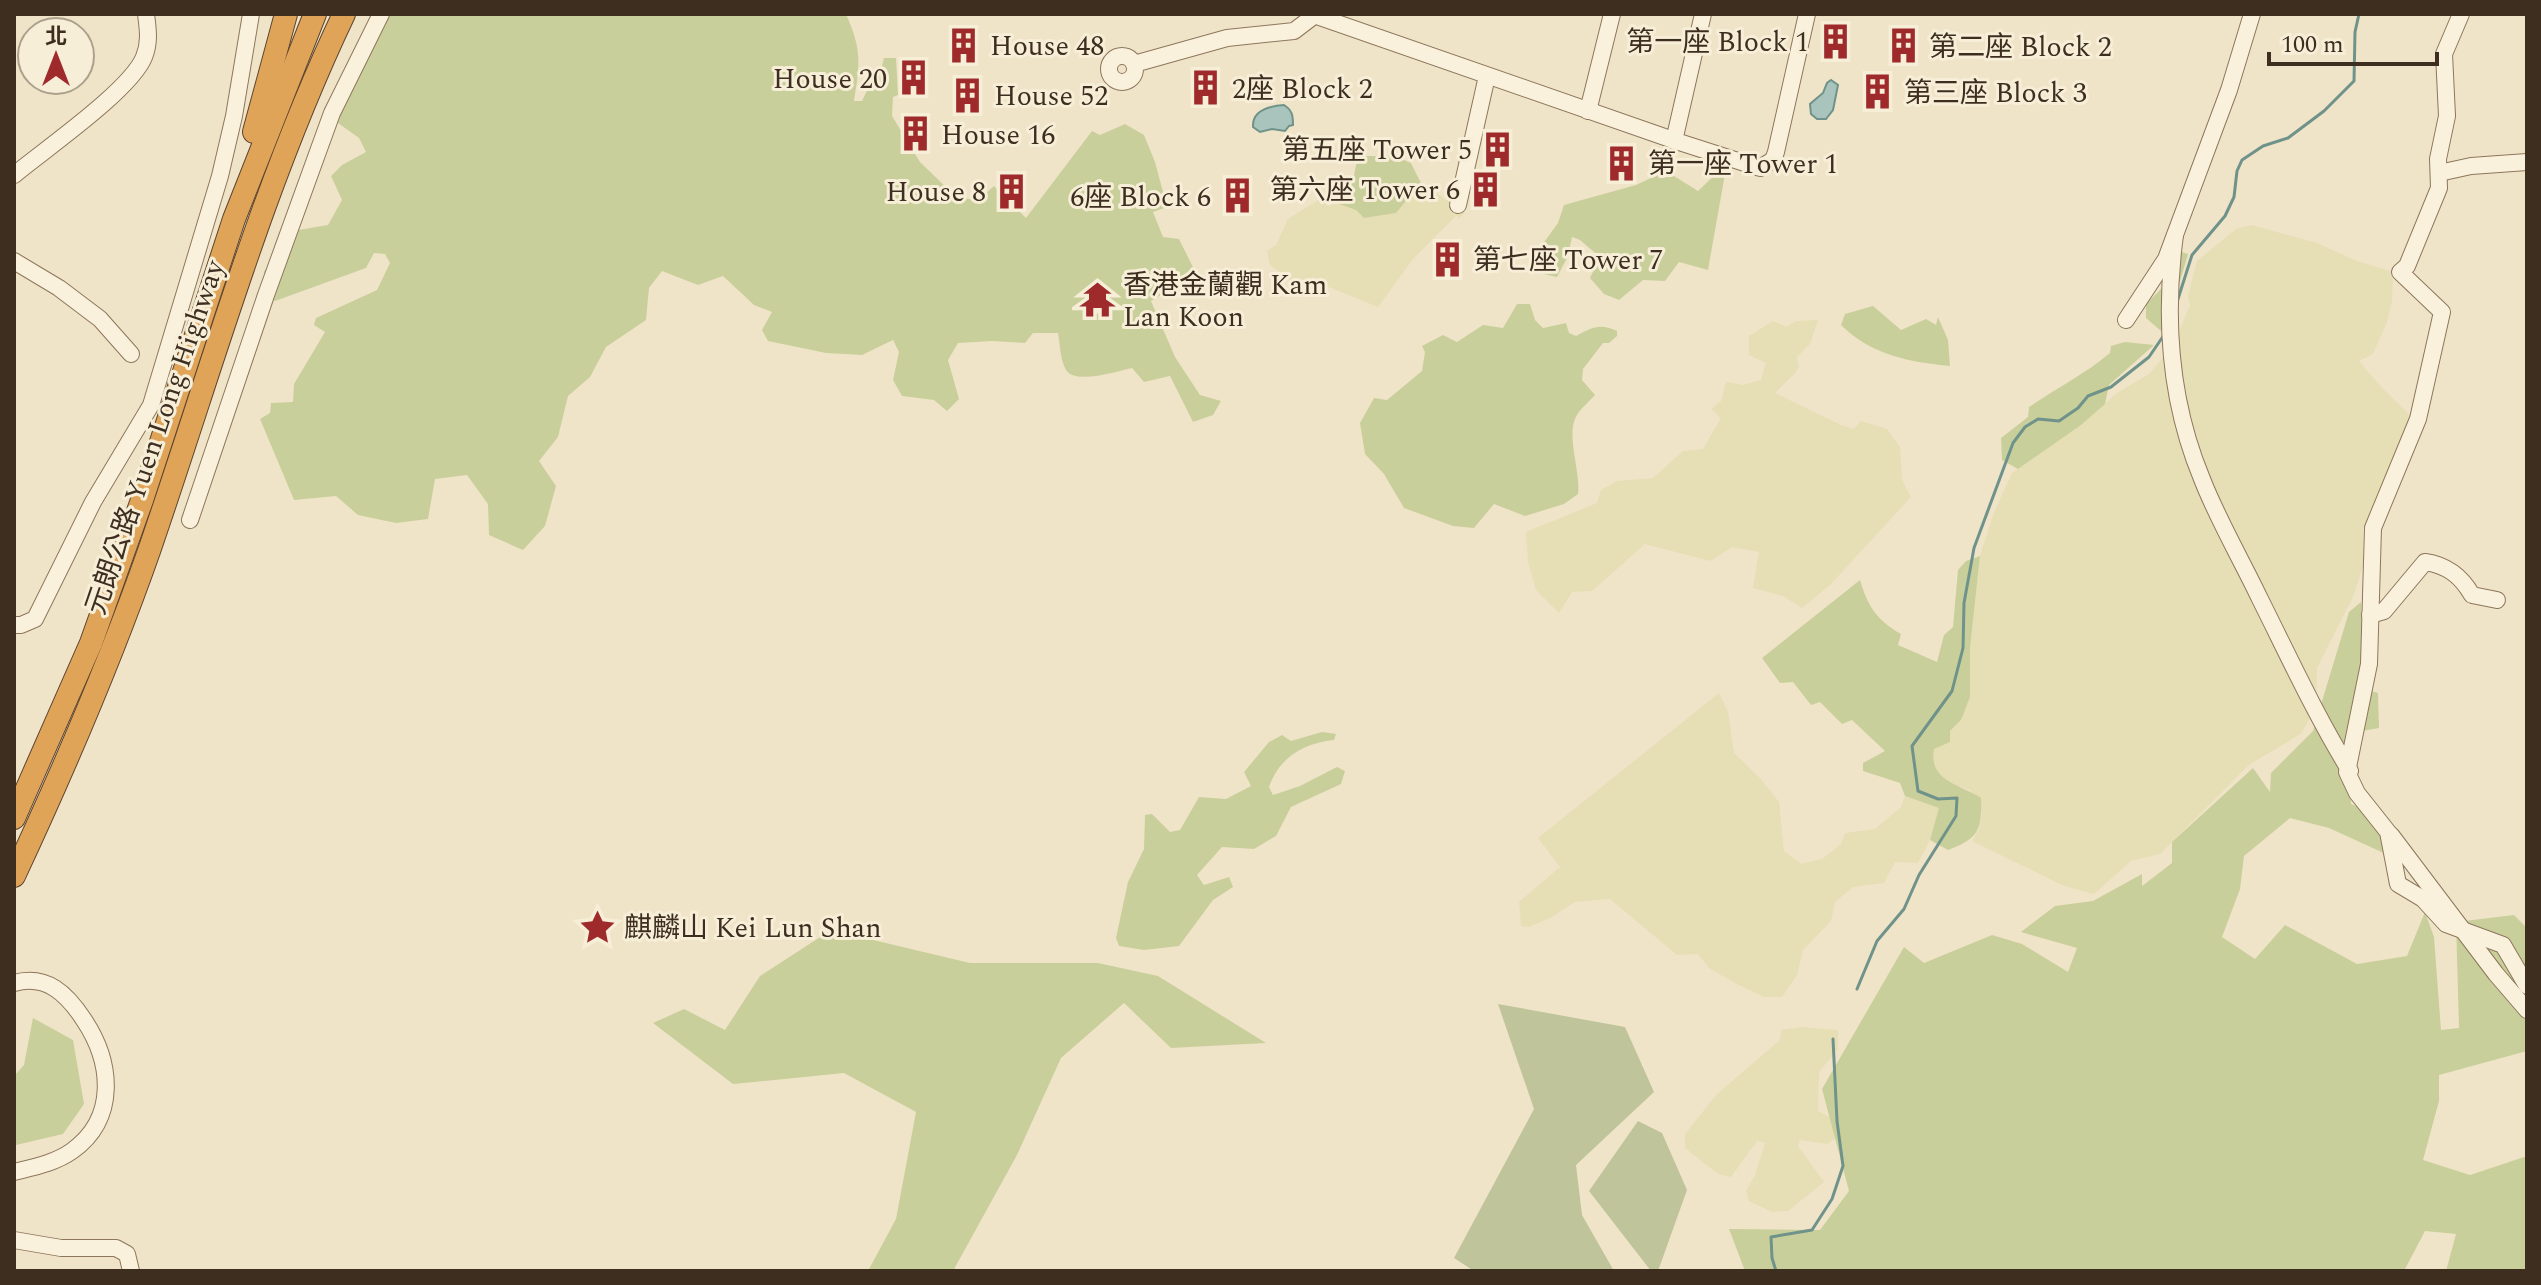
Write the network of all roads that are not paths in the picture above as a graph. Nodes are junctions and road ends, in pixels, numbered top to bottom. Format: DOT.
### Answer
graph roads {
  1 [pos="146,14"];
  2 [pos="251,14"];
  3 [pos="286,14"];
  4 [pos="315,14"];
  5 [pos="344,14"];
  6 [pos="381,14"];
  7 [pos="1612,14"];
  8 [pos="1703,14"];
  9 [pos="1807,14"];
  10 [pos="2252,14"];
  11 [pos="2461,14"];
  12 [pos="1321,16"];
  13 [pos="1134,64"];
  14 [pos="1487,76"];
  15 [pos="1588,111"];
  16 [pos="1674,141"];
  17 [pos="2527,162"];
  18 [pos="2439,173"];
  19 [pos="14,175"];
  20 [pos="1458,205"];
  21 [pos="234,219"];
  22 [pos="2175,235"];
  23 [pos="14,261"];
  24 [pos="2126,320"];
  25 [pos="131,354"];
  26 [pos="190,520"];
  27 [pos="2497,600"];
  28 [pos="2370,615"];
  29 [pos="14,625"];
  30 [pos="14,818"];
  31 [pos="14,876"];
  32 [pos="14,983"];
  33 [pos="2527,986"];
  34 [pos="2527,1010"];
  35 [pos="14,1172"];
  36 [pos="14,1240"];
  37 [pos="131,1271"];
  1 -- 19 [label="street"];
  2 -- 29 [label="street"];
  3 -- 21 [label="highway"];
  4 -- 21 [label="highway, 元朗公路 Yuen Long Highway"];
  5 -- 31 [label="highway, 元朗公路 Yuen Long Highway"];
  6 -- 26 [label="street"];
  7 -- 15 [label="street"];
  8 -- 16 [label="street"];
  9 -- 16 [label="street"];
  10 -- 22 [label="street"];
  11 -- 18 [label="street"];
  12 -- 13 [label="street"];
  12 -- 14 [label="street"];
  14 -- 15 [label="street"];
  14 -- 20 [label="street"];
  15 -- 16 [label="street"];
  17 -- 18 [label="street"];
  18 -- 28 [label="street"];
  21 -- 30 [label="highway, 元朗公路 Yuen Long Highway"];
  22 -- 24 [label="street"];
  22 -- 34 [label="street"];
  23 -- 25 [label="street"];
  27 -- 28 [label="street"];
  28 -- 33 [label="street"];
  32 -- 35 [label="street"];
  36 -- 37 [label="street"];
}
